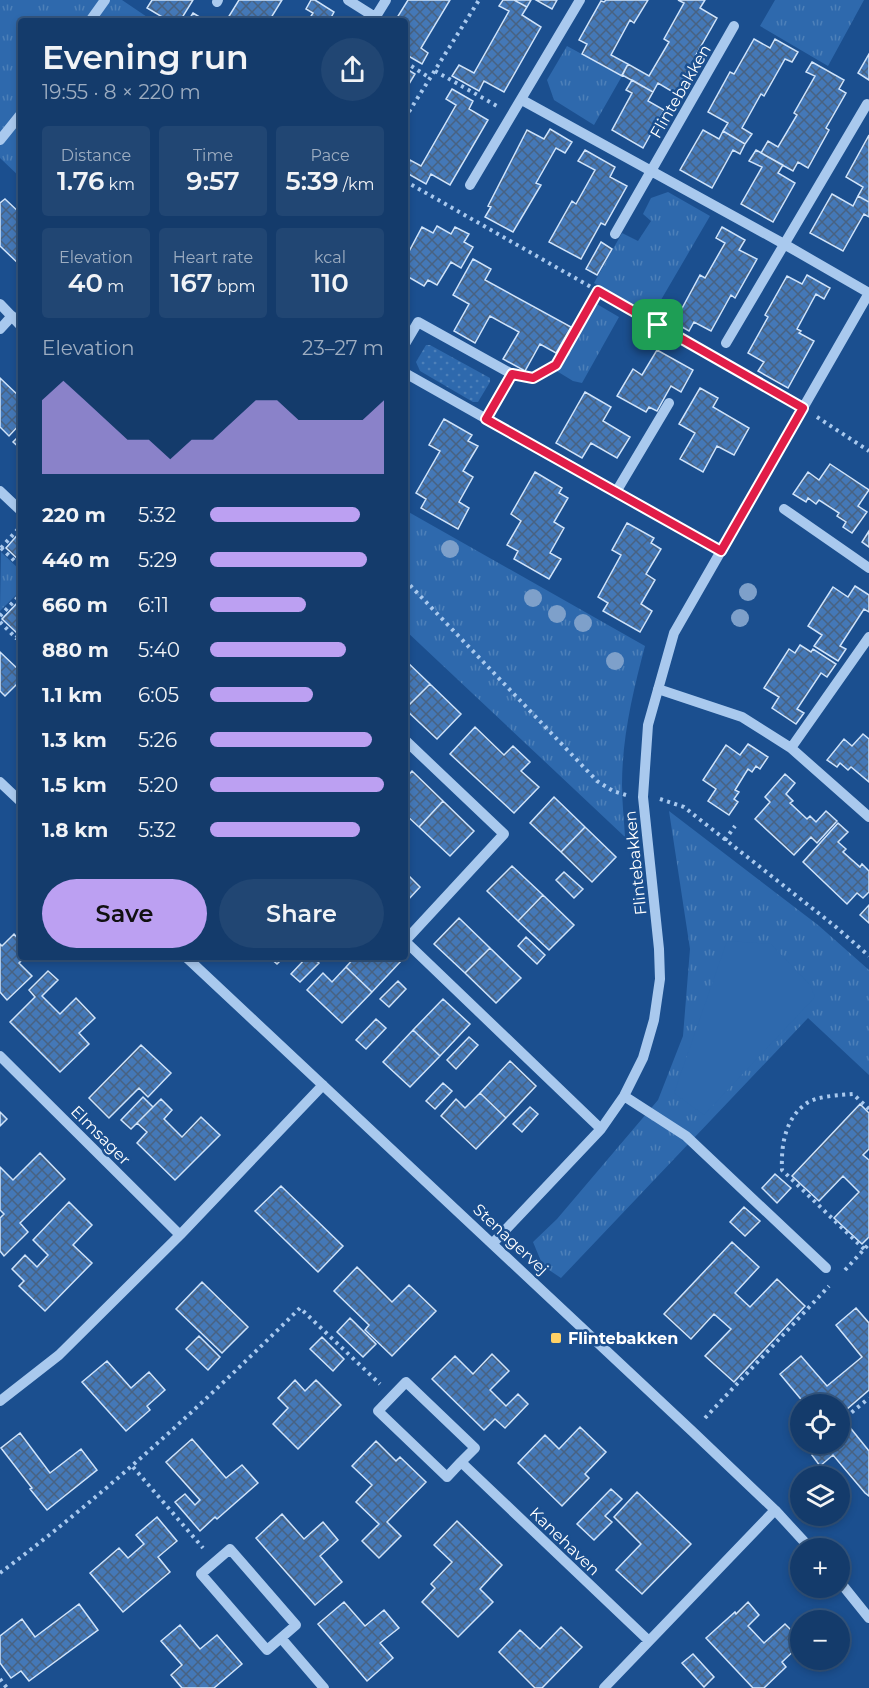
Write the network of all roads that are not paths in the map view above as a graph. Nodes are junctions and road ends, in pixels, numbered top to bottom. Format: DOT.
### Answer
graph roads {
  1 [pos="105,0"];
  2 [pos="348,0"];
  3 [pos="386,0"];
  4 [pos="580,0"];
  5 [pos="92,18"];
  6 [pos="373,18"];
  7 [pos="375,18"];
  8 [pos="734,26"];
  9 [pos="522,100"];
  10 [pos="867,104"];
  11 [pos="18,118"];
  12 [pos="0,140"];
  13 [pos="651,171"];
  14 [pos="470,185"];
  15 [pos="615,234"];
  16 [pos="784,244"];
  17 [pos="869,293"];
  18 [pos="0,304"];
  19 [pos="12,316"];
  20 [pos="18,323"];
  21 [pos="0,329"];
  22 [pos="408,339"];
  23 [pos="726,343"];
  24 [pos="408,375"];
  25 [pos="669,403"];
  26 [pos="486,419"];
  27 [pos="0,492"];
  28 [pos="616,492"];
  29 [pos="18,508"];
  30 [pos="784,509"];
  31 [pos="721,551"];
  32 [pos="869,568"];
  33 [pos="869,638"];
  34 [pos="658,689"];
  35 [pos="408,743"];
  36 [pos="791,748"];
  37 [pos="0,782"];
  38 [pos="18,799"];
  39 [pos="869,817"];
  40 [pos="408,938"];
  41 [pos="408,944"];
  42 [pos="189,960"];
  43 [pos="0,1056"];
  44 [pos="323,1085"];
  45 [pos="624,1096"];
  46 [pos="601,1129"];
  47 [pos="180,1235"];
  48 [pos="493,1243"];
  49 [pos="826,1268"];
  50 [pos="0,1401"];
  51 [pos="461,1462"];
  52 [pos="775,1510"];
  53 [pos="801,1538"];
  54 [pos="850,1594"];
  55 [pos="869,1618"];
  56 [pos="281,1638"];
  57 [pos="649,1641"];
  58 [pos="324,1688"];
  59 [pos="604,1688"];
  1 -- 5 [label="street"];
  2 -- 6 [label="street"];
  3 -- 7 [label="street"];
  4 -- 9 [label="street"];
  8 -- 13 [label="street, Flintebakken"];
  9 -- 13 [label="street, Flintebakken"];
  9 -- 14 [label="street"];
  10 -- 16 [label="street"];
  11 -- 12 [label="street"];
  13 -- 15 [label="street, Flintebakken"];
  13 -- 16 [label="street, Flintebakken"];
  16 -- 17 [label="street, Flintebakken"];
  16 -- 23 [label="street"];
  17 -- 31 [label="street, Flintebakken"];
  18 -- 19 [label="street"];
  19 -- 20 [label="street"];
  19 -- 21 [label="street"];
  22 -- 26 [label="street"];
  24 -- 26 [label="street"];
  25 -- 28 [label="street"];
  26 -- 28 [label="street"];
  27 -- 29 [label="street"];
  28 -- 31 [label="street"];
  30 -- 32 [label="street"];
  31 -- 34 [label="street, Flintebakken"];
  33 -- 36 [label="street"];
  34 -- 36 [label="street"];
  34 -- 45 [label="street, Flintebakken"];
  35 -- 40 [label="street"];
  36 -- 39 [label="street"];
  37 -- 38 [label="street"];
  41 -- 46 [label="street"];
  42 -- 44 [label="street, Stenagervej"];
  43 -- 47 [label="street, Elmsager"];
  44 -- 47 [label="street"];
  44 -- 48 [label="street, Stenagervej"];
  45 -- 46 [label="street, Flintebakken"];
  45 -- 49 [label="street"];
  46 -- 48 [label="street, Flintebakken"];
  47 -- 50 [label="street"];
  48 -- 52 [label="street, Stenagervej"];
  51 -- 51 [label="street"];
  51 -- 57 [label="street, Kanehaven"];
  52 -- 53 [label="street, Stenagervej"];
  52 -- 57 [label="street"];
  54 -- 55 [label="street"];
  56 -- 56 [label="street"];
  56 -- 58 [label="street"];
  57 -- 59 [label="street"];
}
